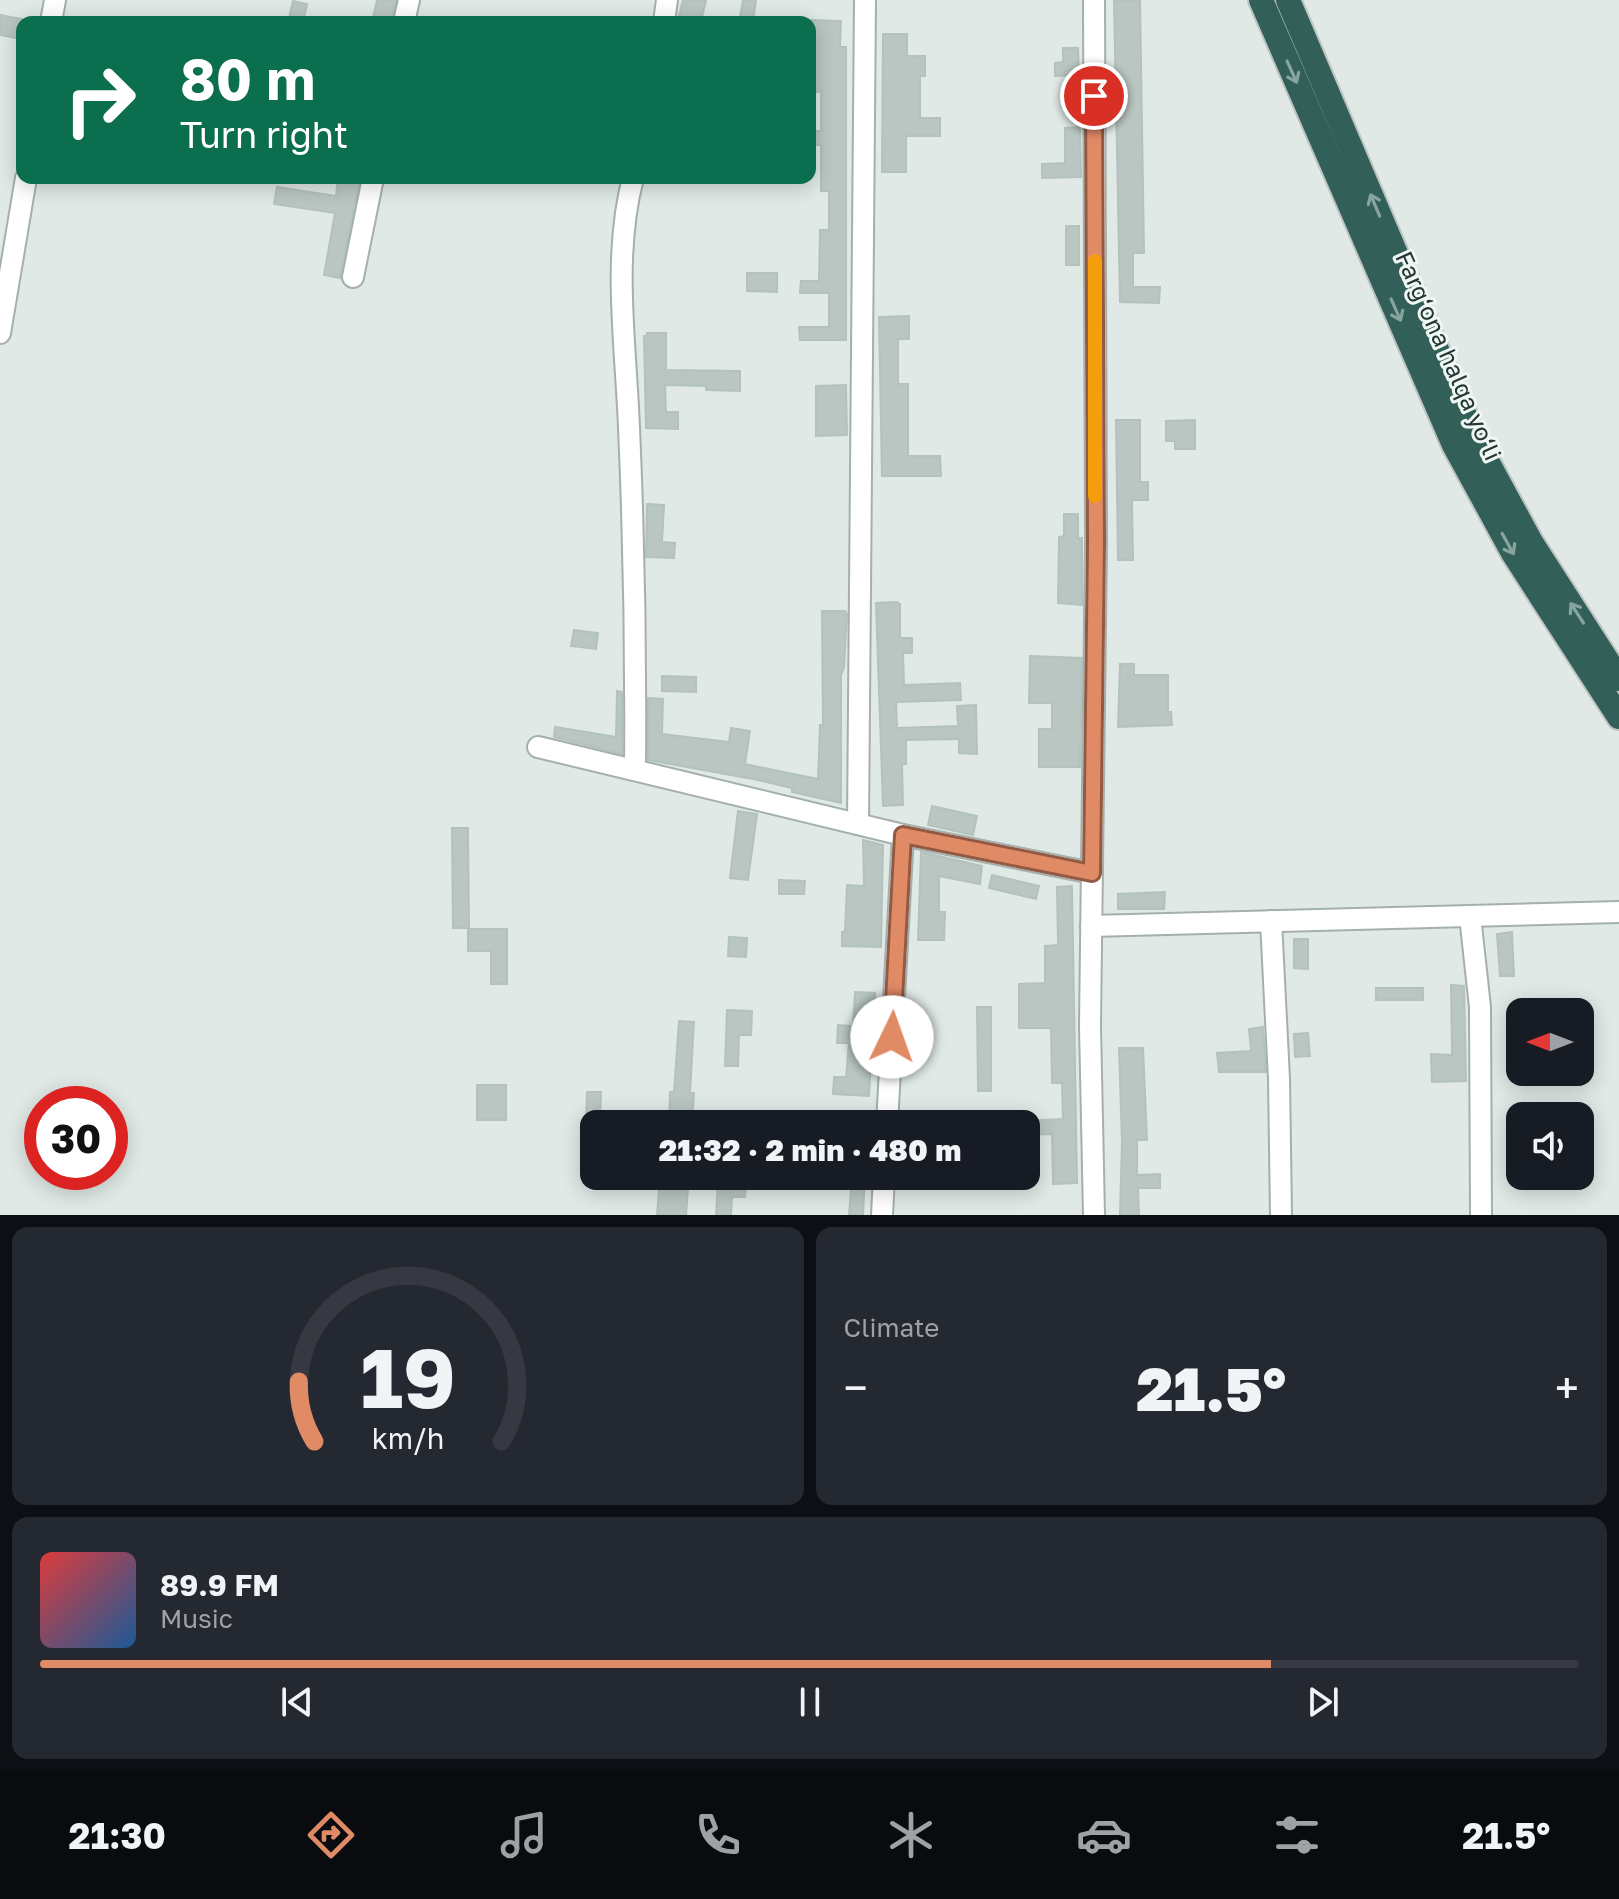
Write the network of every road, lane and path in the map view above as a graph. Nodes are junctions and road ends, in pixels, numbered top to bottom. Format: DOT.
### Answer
graph roads {
  1 [pos="865,0"];
  2 [pos="1094,0"];
  3 [pos="1261,0"];
  4 [pos="1288,0"];
  5 [pos="25,184"];
  6 [pos="372,184"];
  7 [pos="631,184"];
  8 [pos="353,277"];
  9 [pos="0,333"];
  10 [pos="1619,679"];
  11 [pos="1619,717"];
  12 [pos="538,747"];
  13 [pos="635,770"];
  14 [pos="858,824"];
  15 [pos="903,835"];
  16 [pos="1092,873"];
  17 [pos="1619,912"];
  18 [pos="1470,916"];
  19 [pos="1271,921"];
  20 [pos="1091,926"];
  21 [pos="888,1110"];
  22 [pos="883,1190"];
  23 [pos="882,1215"];
  24 [pos="1094,1215"];
  25 [pos="1281,1215"];
  26 [pos="1481,1215"];
  1 -- 14 [label="street"];
  2 -- 16 [label="street"];
  3 -- 11 [label="highway, Farg‘ona halqa yo‘li, one-way"];
  10 -- 4 [label="highway, Farg‘ona halqa yo‘li, one-way"];
  5 -- 9 [label="street"];
  6 -- 8 [label="street"];
  7 -- 13 [label="street"];
  12 -- 13 [label="street"];
  13 -- 14 [label="street"];
  14 -- 15 [label="street"];
  15 -- 16 [label="street"];
  15 -- 21 [label="street"];
  16 -- 20 [label="street"];
  17 -- 18 [label="street"];
  18 -- 19 [label="street"];
  18 -- 26 [label="street"];
  19 -- 20 [label="street"];
  19 -- 25 [label="street"];
  20 -- 24 [label="street"];
  22 -- 23 [label="street"];
}
